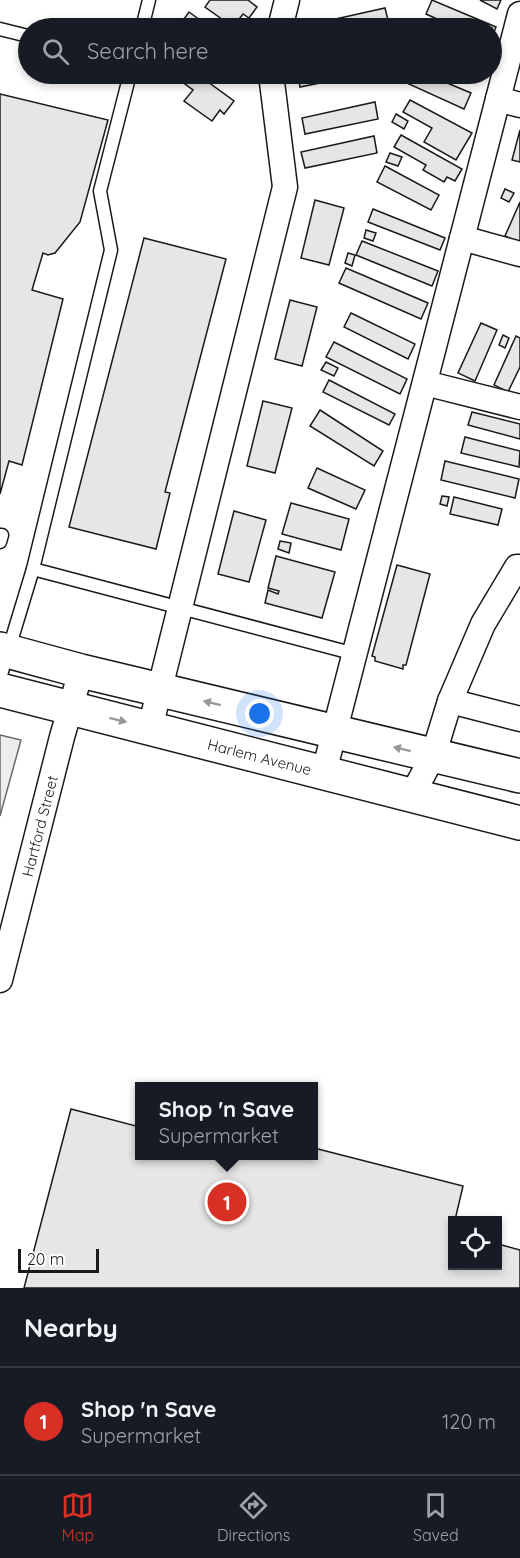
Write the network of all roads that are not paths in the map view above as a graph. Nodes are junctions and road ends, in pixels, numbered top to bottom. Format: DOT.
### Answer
graph roads {
  1 [pos="149,0"];
  2 [pos="287,0"];
  3 [pos="520,15"];
  4 [pos="144,18"];
  5 [pos="282,18"];
  6 [pos="0,30"];
  7 [pos="18,34"];
  8 [pos="127,84"];
  9 [pos="272,84"];
  10 [pos="509,102"];
  11 [pos="462,238"];
  12 [pos="520,254"];
  13 [pos="425,383"];
  14 [pos="520,407"];
  15 [pos="0,535"];
  16 [pos="0,542"];
  17 [pos="519,563"];
  18 [pos="33,569"];
  19 [pos="180,609"];
  20 [pos="355,654"];
  21 [pos="3,659"];
  22 [pos="81,671"];
  23 [pos="0,690"];
  24 [pos="158,690"];
  25 [pos="450,701"];
  26 [pos="70,709"];
  27 [pos="520,719"];
  28 [pos="150,728"];
  29 [pos="335,733"];
  30 [pos="433,756"];
  31 [pos="324,771"];
  32 [pos="520,776"];
  33 [pos="412,795"];
  34 [pos="520,823"];
  35 [pos="0,980"];
  1 -- 4 [label="lane"];
  2 -- 5 [label="street"];
  3 -- 10 [label="street"];
  6 -- 7 [label="lane"];
  8 -- 18 [label="lane"];
  9 -- 19 [label="street"];
  10 -- 11 [label="street"];
  11 -- 12 [label="street"];
  11 -- 13 [label="street"];
  13 -- 14 [label="street"];
  13 -- 20 [label="street"];
  15 -- 16 [label="lane"];
  17 -- 25 [label="street"];
  18 -- 19 [label="lane"];
  18 -- 21 [label="lane"];
  19 -- 20 [label="lane"];
  19 -- 24 [label="street"];
  20 -- 29 [label="street"];
  21 -- 22 [label="main road"];
  22 -- 24 [label="main road"];
  22 -- 26 [label="street, Hartford Street"];
  23 -- 26 [label="main road, Harlem Avenue"];
  24 -- 28 [label="street"];
  29 -- 24 [label="main road, one-way"];
  25 -- 27 [label="street"];
  25 -- 30 [label="street"];
  26 -- 28 [label="main road, Harlem Avenue, one-way"];
  26 -- 35 [label="street, Hartford Street"];
  28 -- 31 [label="main road, Harlem Avenue"];
  30 -- 29 [label="main road, one-way"];
  29 -- 31 [label="street"];
  30 -- 32 [label="main road"];
  30 -- 33 [label="street"];
  31 -- 33 [label="main road, Harlem Avenue"];
  33 -- 34 [label="main road, Harlem Avenue"];
}
